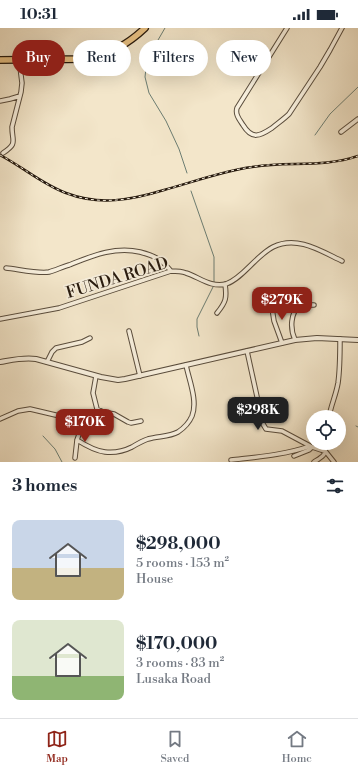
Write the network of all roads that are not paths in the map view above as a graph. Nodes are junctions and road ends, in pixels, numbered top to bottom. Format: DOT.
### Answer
graph roads {
  1 [pos="145,28"];
  2 [pos="287,28"];
  3 [pos="342,28"];
  4 [pos="12,59"];
  5 [pos="0,60"];
  6 [pos="65,60"];
  7 [pos="21,76"];
  8 [pos="20,96"];
  9 [pos="0,101"];
  10 [pos="358,119"];
  11 [pos="343,130"];
  12 [pos="3,153"];
  13 [pos="342,261"];
  14 [pos="6,268"];
  15 [pos="171,271"];
  16 [pos="225,284"];
  17 [pos="271,302"];
  18 [pos="314,305"];
  19 [pos="217,313"];
  20 [pos="0,319"];
  21 [pos="129,331"];
  22 [pos="90,338"];
  23 [pos="340,339"];
  24 [pos="295,340"];
  25 [pos="358,340"];
  26 [pos="282,343"];
  27 [pos="247,351"];
  28 [pos="0,362"];
  29 [pos="47,362"];
  30 [pos="186,365"];
  31 [pos="96,376"];
  32 [pos="140,376"];
  33 [pos="330,410"];
  34 [pos="0,419"];
  35 [pos="141,421"];
  36 [pos="77,440"];
  37 [pos="306,444"];
  38 [pos="306,448"];
  39 [pos="309,450"];
  40 [pos="321,450"];
  41 [pos="326,452"];
  42 [pos="294,456"];
  43 [pos="75,458"];
  44 [pos="230,460"];
  45 [pos="314,462"];
  46 [pos="334,462"];
  1 -- 6 [label="highway"];
  2 -- 3 [label="street"];
  4 -- 5 [label="highway"];
  7 -- 8 [label="street"];
  8 -- 9 [label="street"];
  8 -- 12 [label="street"];
  10 -- 11 [label="street"];
  13 -- 16 [label="street"];
  14 -- 15 [label="street"];
  15 -- 16 [label="street, FUNDA ROAD"];
  15 -- 20 [label="street, FUNDA ROAD"];
  16 -- 19 [label="street"];
  17 -- 26 [label="street"];
  18 -- 24 [label="street"];
  21 -- 32 [label="street"];
  22 -- 29 [label="street"];
  23 -- 24 [label="street"];
  23 -- 25 [label="street"];
  23 -- 33 [label="street"];
  24 -- 26 [label="street"];
  26 -- 27 [label="street"];
  27 -- 30 [label="street"];
  27 -- 37 [label="street"];
  28 -- 29 [label="street"];
  29 -- 31 [label="street"];
  30 -- 32 [label="street"];
  30 -- 36 [label="street"];
  31 -- 32 [label="street"];
  31 -- 35 [label="street"];
  34 -- 36 [label="street"];
  36 -- 43 [label="street"];
  38 -- 44 [label="street"];
  39 -- 42 [label="street"];
  40 -- 41 [label="street"];
  41 -- 45 [label="street"];
  41 -- 46 [label="street"];
}
